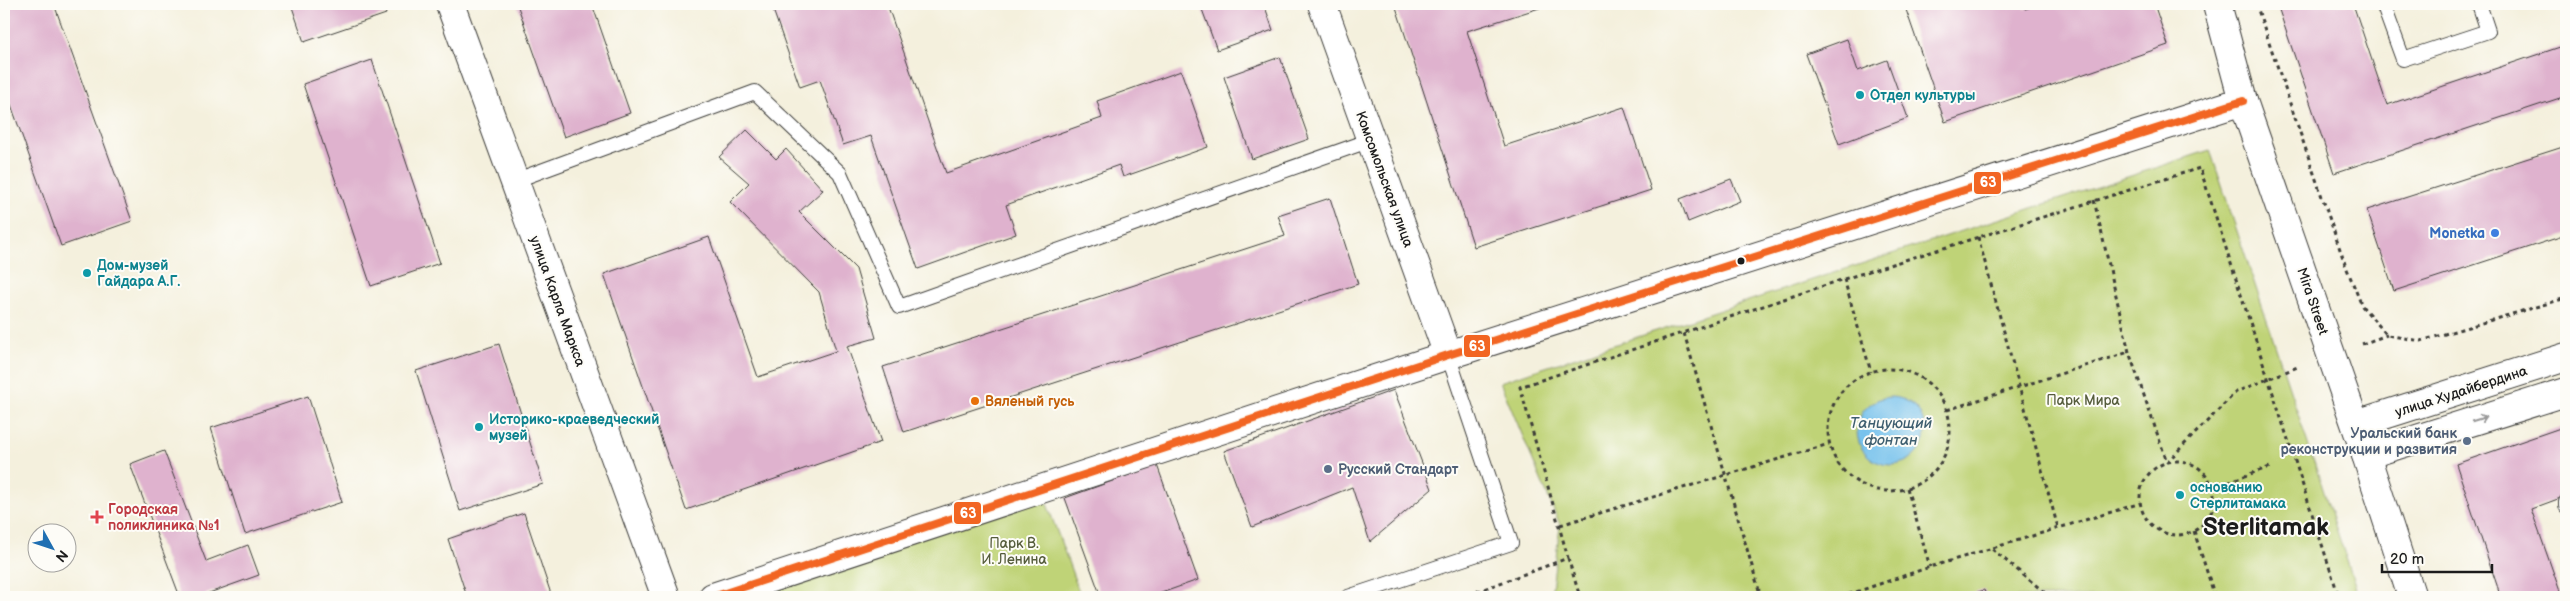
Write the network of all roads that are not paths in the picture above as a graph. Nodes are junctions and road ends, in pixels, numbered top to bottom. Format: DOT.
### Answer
graph roads {
  1 [pos="450,4"];
  2 [pos="1322,4"];
  3 [pos="2217,4"];
  4 [pos="2383,4"];
  5 [pos="2479,4"];
  6 [pos="2243,101"];
  7 [pos="1371,140"];
  8 [pos="514,181"];
  9 [pos="1448,355"];
  10 [pos="2566,358"];
  11 [pos="2566,392"];
  12 [pos="2356,424"];
  13 [pos="2366,455"];
  14 [pos="2566,502"];
  15 [pos="2566,506"];
  16 [pos="666,597"];
  17 [pos="713,597"];
  18 [pos="1348,597"];
  19 [pos="2412,597"];
  1 -- 8 [label="street, улица Карла Маркса"];
  2 -- 7 [label="street, Комсомольская улица"];
  3 -- 6 [label="street, Mira Street"];
  4 -- 5 [label="lane"];
  6 -- 9 [label="street"];
  6 -- 12 [label="street, Mira Street"];
  7 -- 8 [label="lane"];
  7 -- 9 [label="street, Комсомольская улица"];
  8 -- 16 [label="street, улица Карла Маркса"];
  9 -- 17 [label="street"];
  9 -- 18 [label="lane"];
  10 -- 12 [label="street, улица Худайбердина"];
  13 -- 11 [label="street, one-way"];
  12 -- 13 [label="street, Mira Street"];
  13 -- 19 [label="street, Mira Street"];
  14 -- 15 [label="lane"];
}
